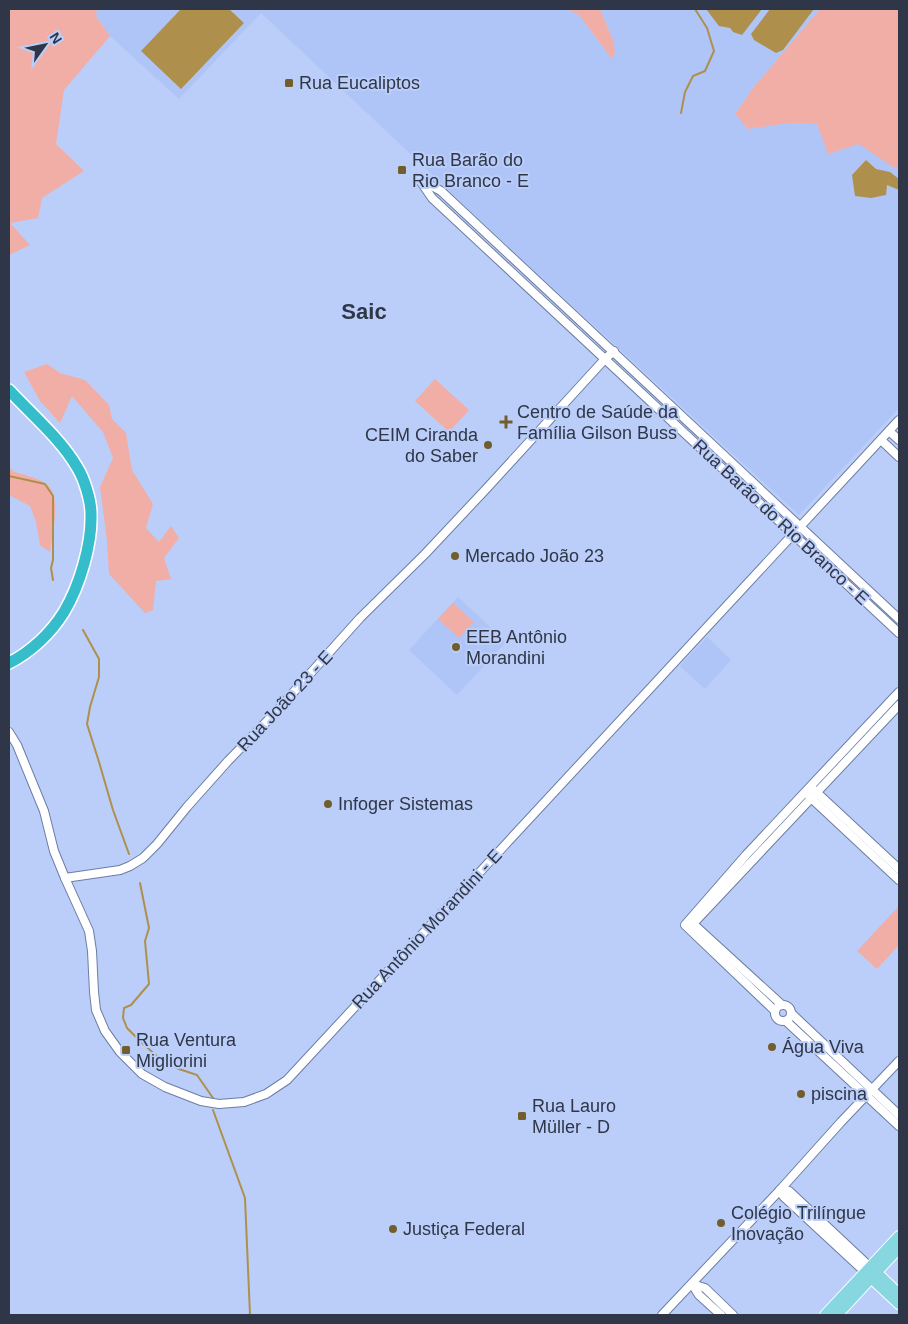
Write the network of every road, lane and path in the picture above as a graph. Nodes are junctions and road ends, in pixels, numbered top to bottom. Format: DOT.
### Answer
graph roads {
  1 [pos="614,351"];
  2 [pos="605,359"];
  3 [pos="9,390"];
  4 [pos="669,403"];
  5 [pos="660,410"];
  6 [pos="899,420"];
  7 [pos="889,431"];
  8 [pos="881,440"];
  9 [pos="899,440"];
  10 [pos="899,457"];
  11 [pos="756,484"];
  12 [pos="748,492"];
  13 [pos="801,526"];
  14 [pos="793,534"];
  15 [pos="866,588"];
  16 [pos="859,595"];
  17 [pos="899,619"];
  18 [pos="899,633"];
  19 [pos="9,663"];
  20 [pos="898,695"];
  21 [pos="899,705"];
  22 [pos="9,732"];
  23 [pos="850,751"];
  24 [pos="811,792"];
  25 [pos="858,836"];
  26 [pos="899,869"];
  27 [pos="65,878"];
  28 [pos="899,880"];
  29 [pos="778,1008"];
  30 [pos="789,1017"];
  31 [pos="899,1061"];
  32 [pos="870,1093"];
  33 [pos="899,1115"];
  34 [pos="899,1126"];
  35 [pos="780,1190"];
  36 [pos="899,1236"];
  37 [pos="899,1248"];
  38 [pos="871,1273"];
  39 [pos="692,1284"];
  40 [pos="899,1294"];
  41 [pos="899,1304"];
  42 [pos="662,1315"];
  43 [pos="721,1315"];
  44 [pos="734,1315"];
  45 [pos="825,1315"];
  46 [pos="837,1315"];
  1 -- 2 [label="street, Rua João 23 - E"];
  1 -- 2 [label="street, Rua Barão do Rio Branco - E"];
  1 -- 4 [label="street, Rua Barão do Rio Branco - E"];
  2 -- 5 [label="street, Rua Barão do Rio Branco - E"];
  2 -- 27 [label="street, Rua João 23 - E"];
  3 -- 19 [label="highway"];
  4 -- 5 [label="street"];
  4 -- 11 [label="street, Rua Barão do Rio Branco - E"];
  5 -- 12 [label="street, Rua Barão do Rio Branco - E"];
  6 -- 7 [label="street, Rua Antônio Morandini - E"];
  7 -- 8 [label="street, Rua Antônio Morandini - E"];
  7 -- 9 [label="street"];
  8 -- 10 [label="street"];
  8 -- 13 [label="street, Rua Antônio Morandini - E"];
  11 -- 12 [label="street"];
  11 -- 13 [label="street, Rua Barão do Rio Branco - E"];
  12 -- 14 [label="street, Rua Barão do Rio Branco - E"];
  13 -- 14 [label="street, Rua Antônio Morandini - E"];
  13 -- 15 [label="street, Rua Barão do Rio Branco - E"];
  14 -- 16 [label="street, Rua Barão do Rio Branco - E"];
  14 -- 27 [label="street, Rua Antônio Morandini - E"];
  15 -- 16 [label="street"];
  15 -- 17 [label="street, Rua Barão do Rio Branco - E"];
  16 -- 18 [label="street, Rua Barão do Rio Branco - E"];
  20 -- 23 [label="street"];
  21 -- 23 [label="street"];
  22 -- 27 [label="street"];
  23 -- 24 [label="street"];
  24 -- 25 [label="street"];
  24 -- 29 [label="street"];
  25 -- 26 [label="street"];
  25 -- 28 [label="street"];
  29 -- 30 [label="street"];
  29 -- 30 [label="street"];
  30 -- 32 [label="street"];
  31 -- 32 [label="street"];
  32 -- 33 [label="street"];
  32 -- 34 [label="street"];
  32 -- 35 [label="street"];
  35 -- 38 [label="street"];
  35 -- 39 [label="street"];
  36 -- 38 [label="main road"];
  37 -- 38 [label="main road"];
  38 -- 40 [label="main road"];
  38 -- 41 [label="main road"];
  38 -- 45 [label="main road"];
  38 -- 46 [label="main road"];
  39 -- 42 [label="street"];
  39 -- 43 [label="street"];
  39 -- 44 [label="street"];
}
